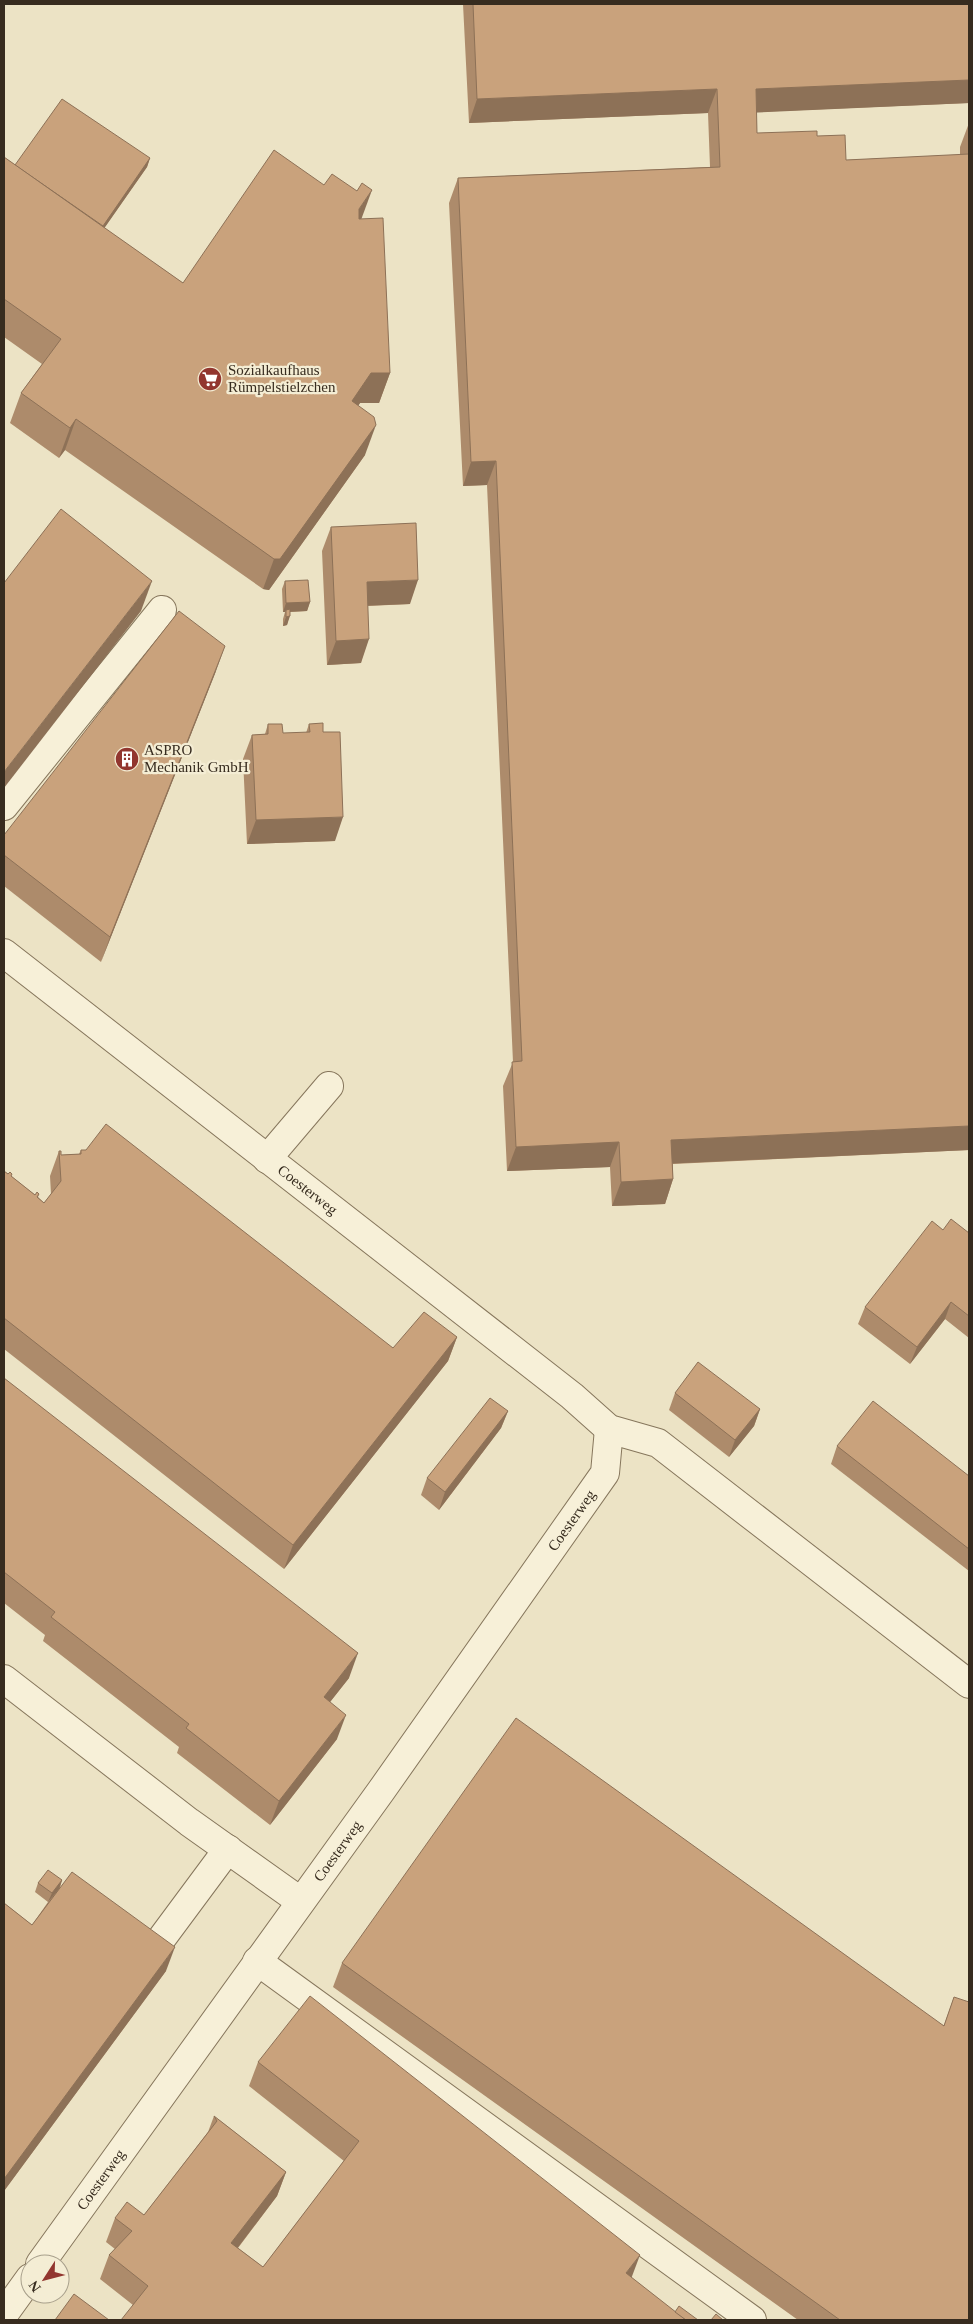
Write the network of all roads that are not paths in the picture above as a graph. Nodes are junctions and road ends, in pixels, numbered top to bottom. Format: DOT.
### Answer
graph roads {
  1 [pos="162,610"];
  2 [pos="4,806"];
  3 [pos="4,953"];
  4 [pos="329,1086"];
  5 [pos="267,1159"];
  6 [pos="609,1428"];
  7 [pos="4,1679"];
  8 [pos="969,1684"];
  9 [pos="228,1849"];
  10 [pos="300,1901"];
  11 [pos="159,1942"];
  12 [pos="257,1961"];
  13 [pos="47,2254"];
  14 [pos="20,2292"];
  15 [pos="4,2314"];
  16 [pos="752,2320"];
  1 -- 2 [label="street"];
  3 -- 5 [label="street, Coesterweg"];
  4 -- 5 [label="street"];
  5 -- 6 [label="street, Coesterweg"];
  6 -- 8 [label="street, Coesterweg"];
  6 -- 10 [label="street, Coesterweg"];
  7 -- 9 [label="street"];
  9 -- 10 [label="street"];
  9 -- 11 [label="street"];
  10 -- 12 [label="street, Coesterweg"];
  12 -- 13 [label="street, Coesterweg"];
  12 -- 16 [label="street"];
  14 -- 15 [label="street"];
}
